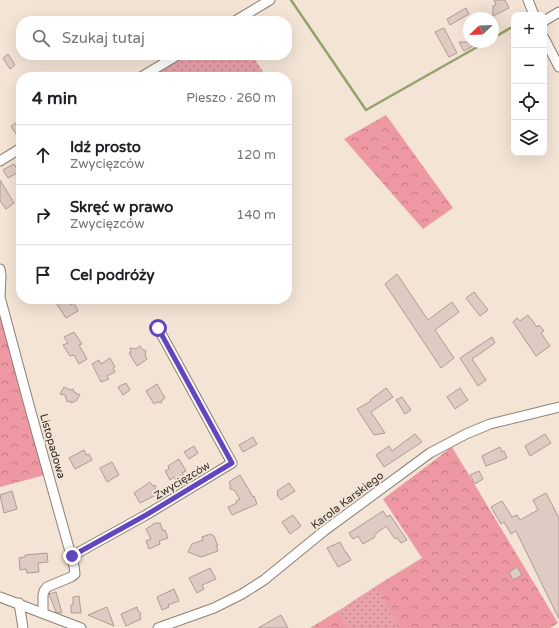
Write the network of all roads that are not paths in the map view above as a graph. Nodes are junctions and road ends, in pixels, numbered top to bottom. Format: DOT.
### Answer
graph roads {
  1 [pos="270,0"];
  2 [pos="528,0"];
  3 [pos="533,12"];
  4 [pos="559,12"];
  5 [pos="243,16"];
  6 [pos="547,19"];
  7 [pos="547,44"];
  8 [pos="170,60"];
  9 [pos="559,67"];
  10 [pos="149,72"];
  11 [pos="16,151"];
  12 [pos="0,161"];
  13 [pos="0,268"];
  14 [pos="158,328"];
  15 [pos="559,407"];
  16 [pos="72,556"];
  17 [pos="0,597"];
  18 [pos="19,603"];
  19 [pos="43,613"];
  20 [pos="23,628"];
  21 [pos="81,628"];
  22 [pos="158,628"];
  1 -- 5 [label="street"];
  2 -- 3 [label="street"];
  4 -- 6 [label="street"];
  7 -- 9 [label="street"];
  8 -- 10 [label="street"];
  11 -- 12 [label="street"];
  13 -- 16 [label="street, Listopadowa"];
  14 -- 16 [label="street, Zwycięzców"];
  15 -- 22 [label="street, Karola Karskiego"];
  16 -- 19 [label="street, Listopadowa"];
  17 -- 18 [label="street"];
  18 -- 19 [label="street"];
  18 -- 20 [label="street"];
  19 -- 21 [label="street"];
}
